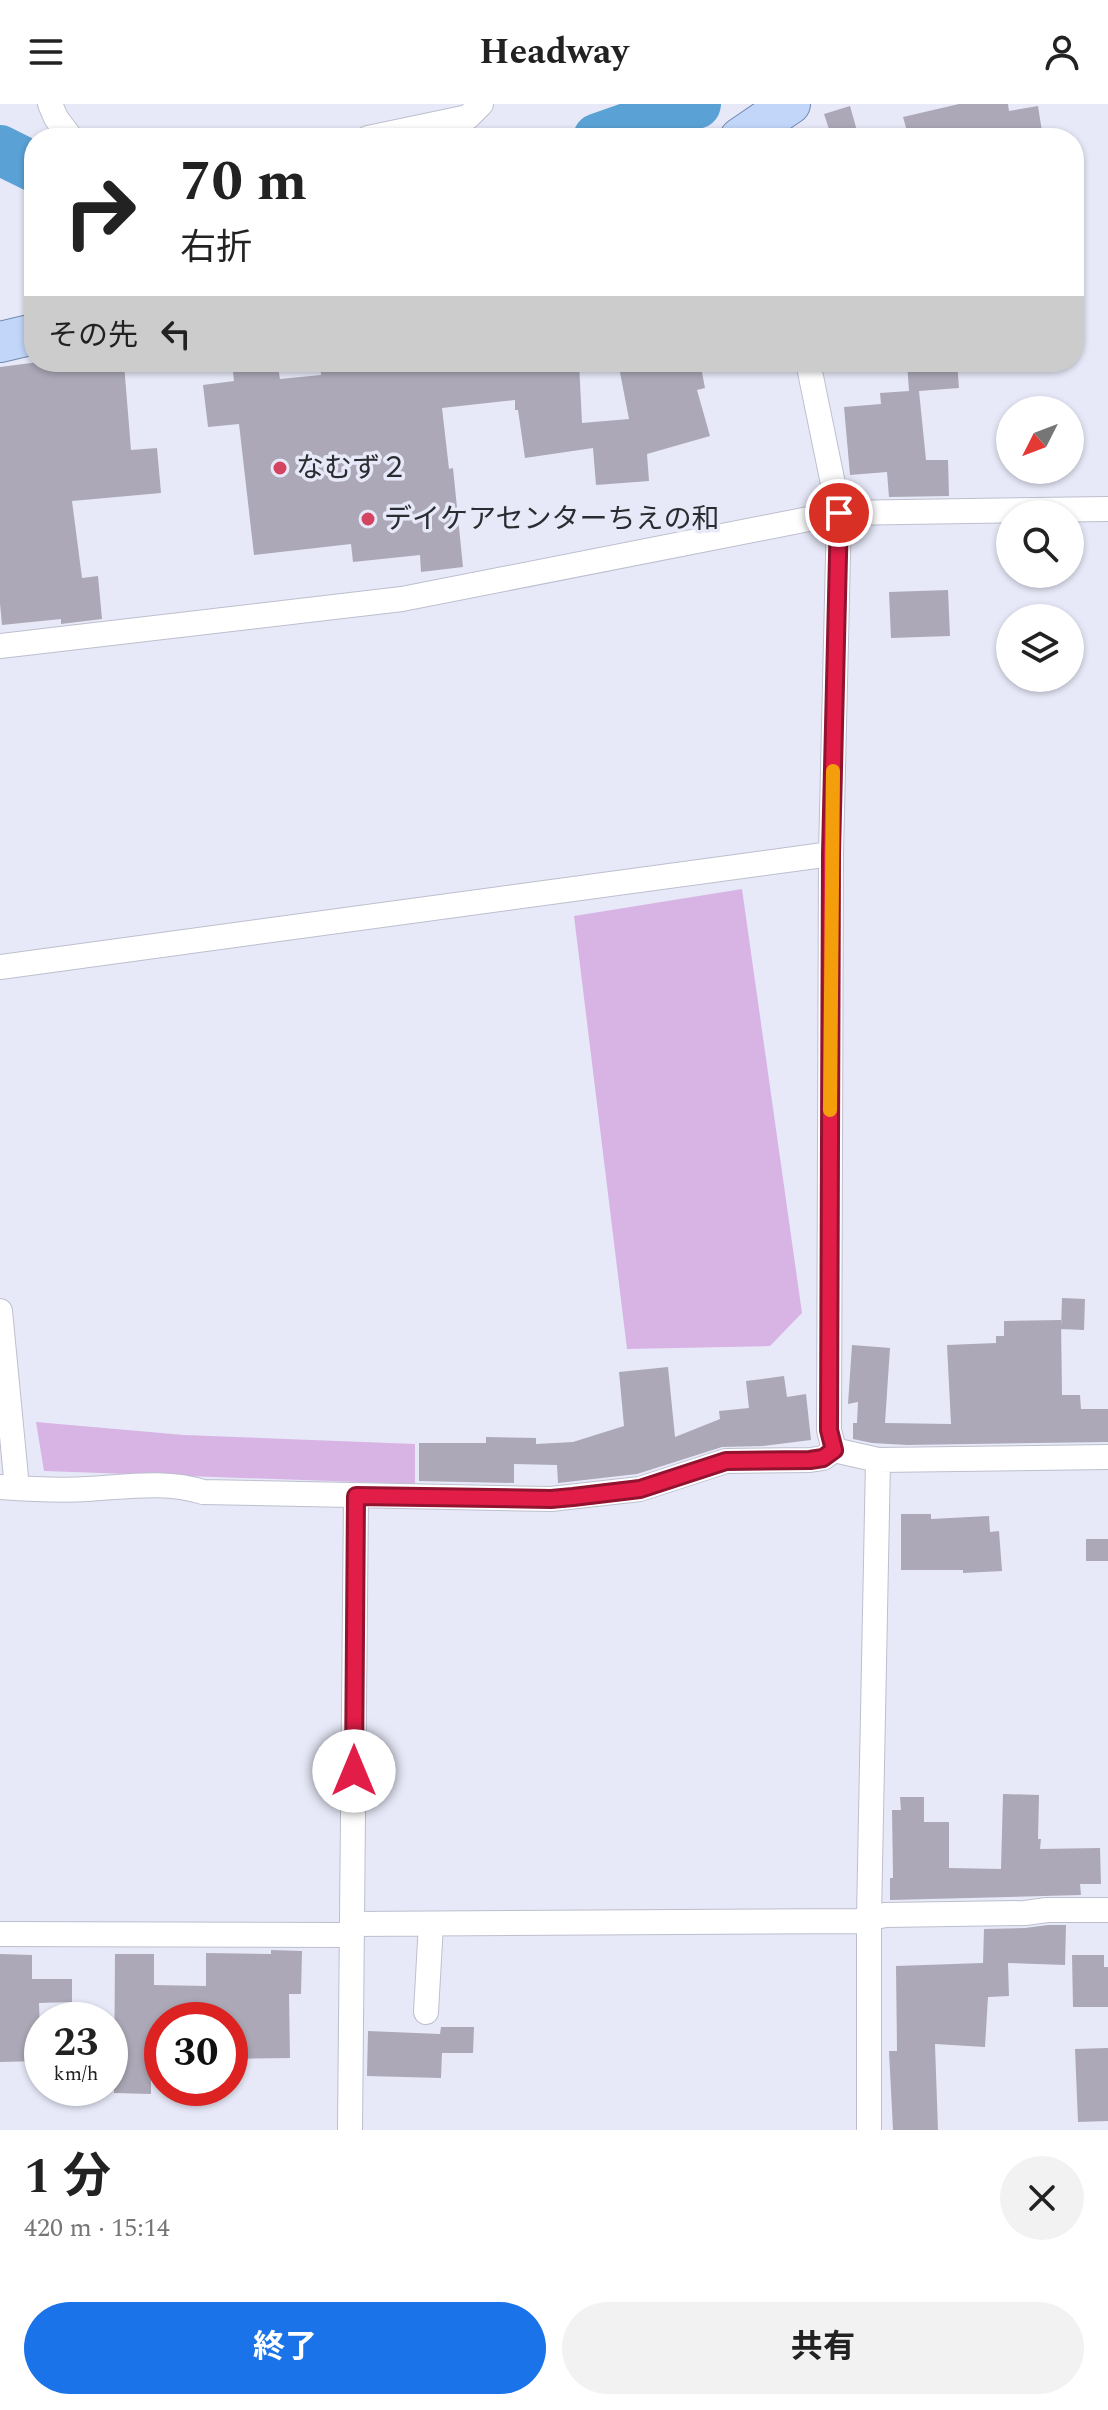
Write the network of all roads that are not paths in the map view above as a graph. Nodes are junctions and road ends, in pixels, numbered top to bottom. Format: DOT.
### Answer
graph roads {
  1 [pos="50,104"];
  2 [pos="481,104"];
  3 [pos="790,104"];
  4 [pos="64,128"];
  5 [pos="416,128"];
  6 [pos="756,128"];
  7 [pos="24,336"];
  8 [pos="0,342"];
  9 [pos="810,372"];
  10 [pos="1108,509"];
  11 [pos="839,513"];
  12 [pos="0,646"];
  13 [pos="831,854"];
  14 [pos="0,967"];
  15 [pos="0,1311"];
  16 [pos="834,1450"];
  17 [pos="1108,1457"];
  18 [pos="878,1460"];
  19 [pos="9,1488"];
  20 [pos="356,1496"];
  21 [pos="1108,1910"];
  22 [pos="869,1917"];
  23 [pos="431,1924"];
  24 [pos="352,1930"];
  25 [pos="0,1934"];
  26 [pos="426,2012"];
  27 [pos="350,2130"];
  28 [pos="869,2130"];
  1 -- 4 [label="street"];
  2 -- 5 [label="street"];
  3 -- 6 [label="main road"];
  7 -- 8 [label="main road"];
  9 -- 11 [label="street"];
  10 -- 11 [label="street"];
  11 -- 12 [label="street"];
  11 -- 13 [label="street"];
  13 -- 14 [label="street"];
  13 -- 16 [label="street"];
  15 -- 19 [label="street"];
  16 -- 18 [label="street"];
  16 -- 20 [label="street"];
  17 -- 18 [label="street"];
  18 -- 22 [label="street"];
  19 -- 20 [label="street"];
  20 -- 24 [label="street"];
  21 -- 22 [label="street"];
  22 -- 23 [label="street"];
  22 -- 28 [label="street"];
  23 -- 24 [label="street"];
  23 -- 26 [label="street"];
  24 -- 25 [label="street"];
  24 -- 27 [label="street"];
}
